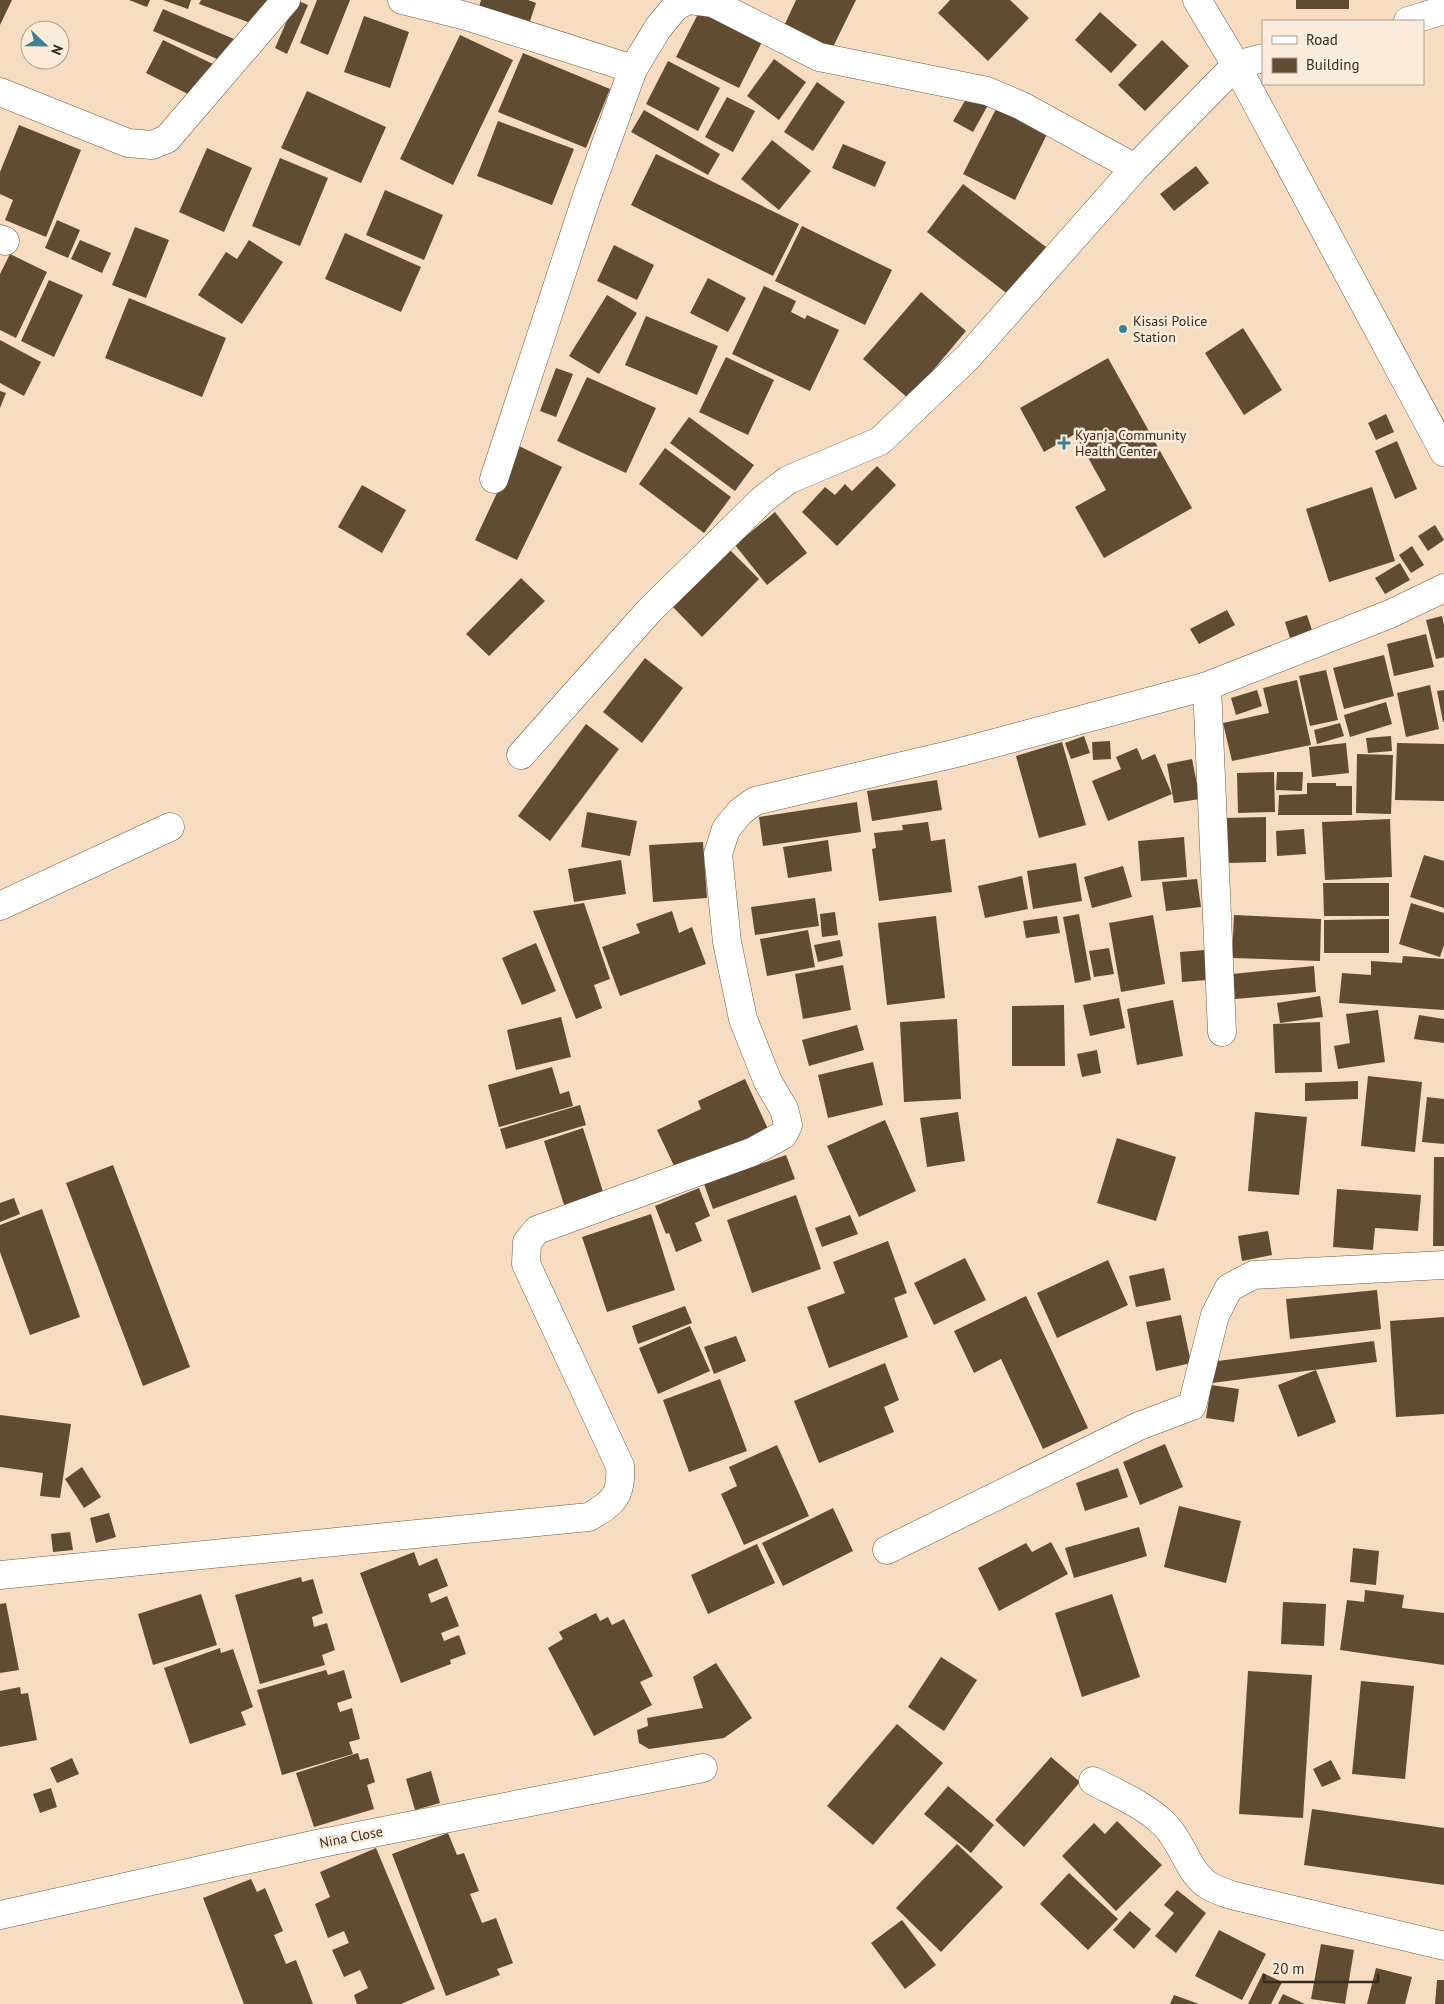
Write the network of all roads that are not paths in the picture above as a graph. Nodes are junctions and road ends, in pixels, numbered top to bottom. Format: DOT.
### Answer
graph roads {
  1 [pos="286,0"];
  2 [pos="402,0"];
  3 [pos="1198,0"];
  4 [pos="1444,10"];
  5 [pos="1411,20"];
  6 [pos="1262,58"];
  7 [pos="1236,65"];
  8 [pos="633,69"];
  9 [pos="0,92"];
  10 [pos="1135,168"];
  11 [pos="1444,452"];
  12 [pos="494,479"];
  13 [pos="1444,588"];
  14 [pos="1207,686"];
  15 [pos="520,755"];
  16 [pos="170,827"];
  17 [pos="0,906"];
  18 [pos="1222,1032"];
  19 [pos="1444,1265"];
  20 [pos="887,1550"];
  21 [pos="0,1575"];
  22 [pos="703,1768"];
  23 [pos="1093,1781"];
  24 [pos="0,1915"];
  25 [pos="1444,1946"];
  1 -- 9 [label="street"];
  2 -- 8 [label="street"];
  3 -- 7 [label="street"];
  4 -- 5 [label="street"];
  6 -- 7 [label="street"];
  7 -- 10 [label="street"];
  7 -- 11 [label="street"];
  8 -- 10 [label="street"];
  8 -- 12 [label="street"];
  10 -- 15 [label="street"];
  13 -- 14 [label="street"];
  14 -- 18 [label="street"];
  14 -- 21 [label="street"];
  16 -- 17 [label="street"];
  19 -- 20 [label="street"];
  22 -- 24 [label="street, Nina Close"];
  23 -- 25 [label="street"];
}
